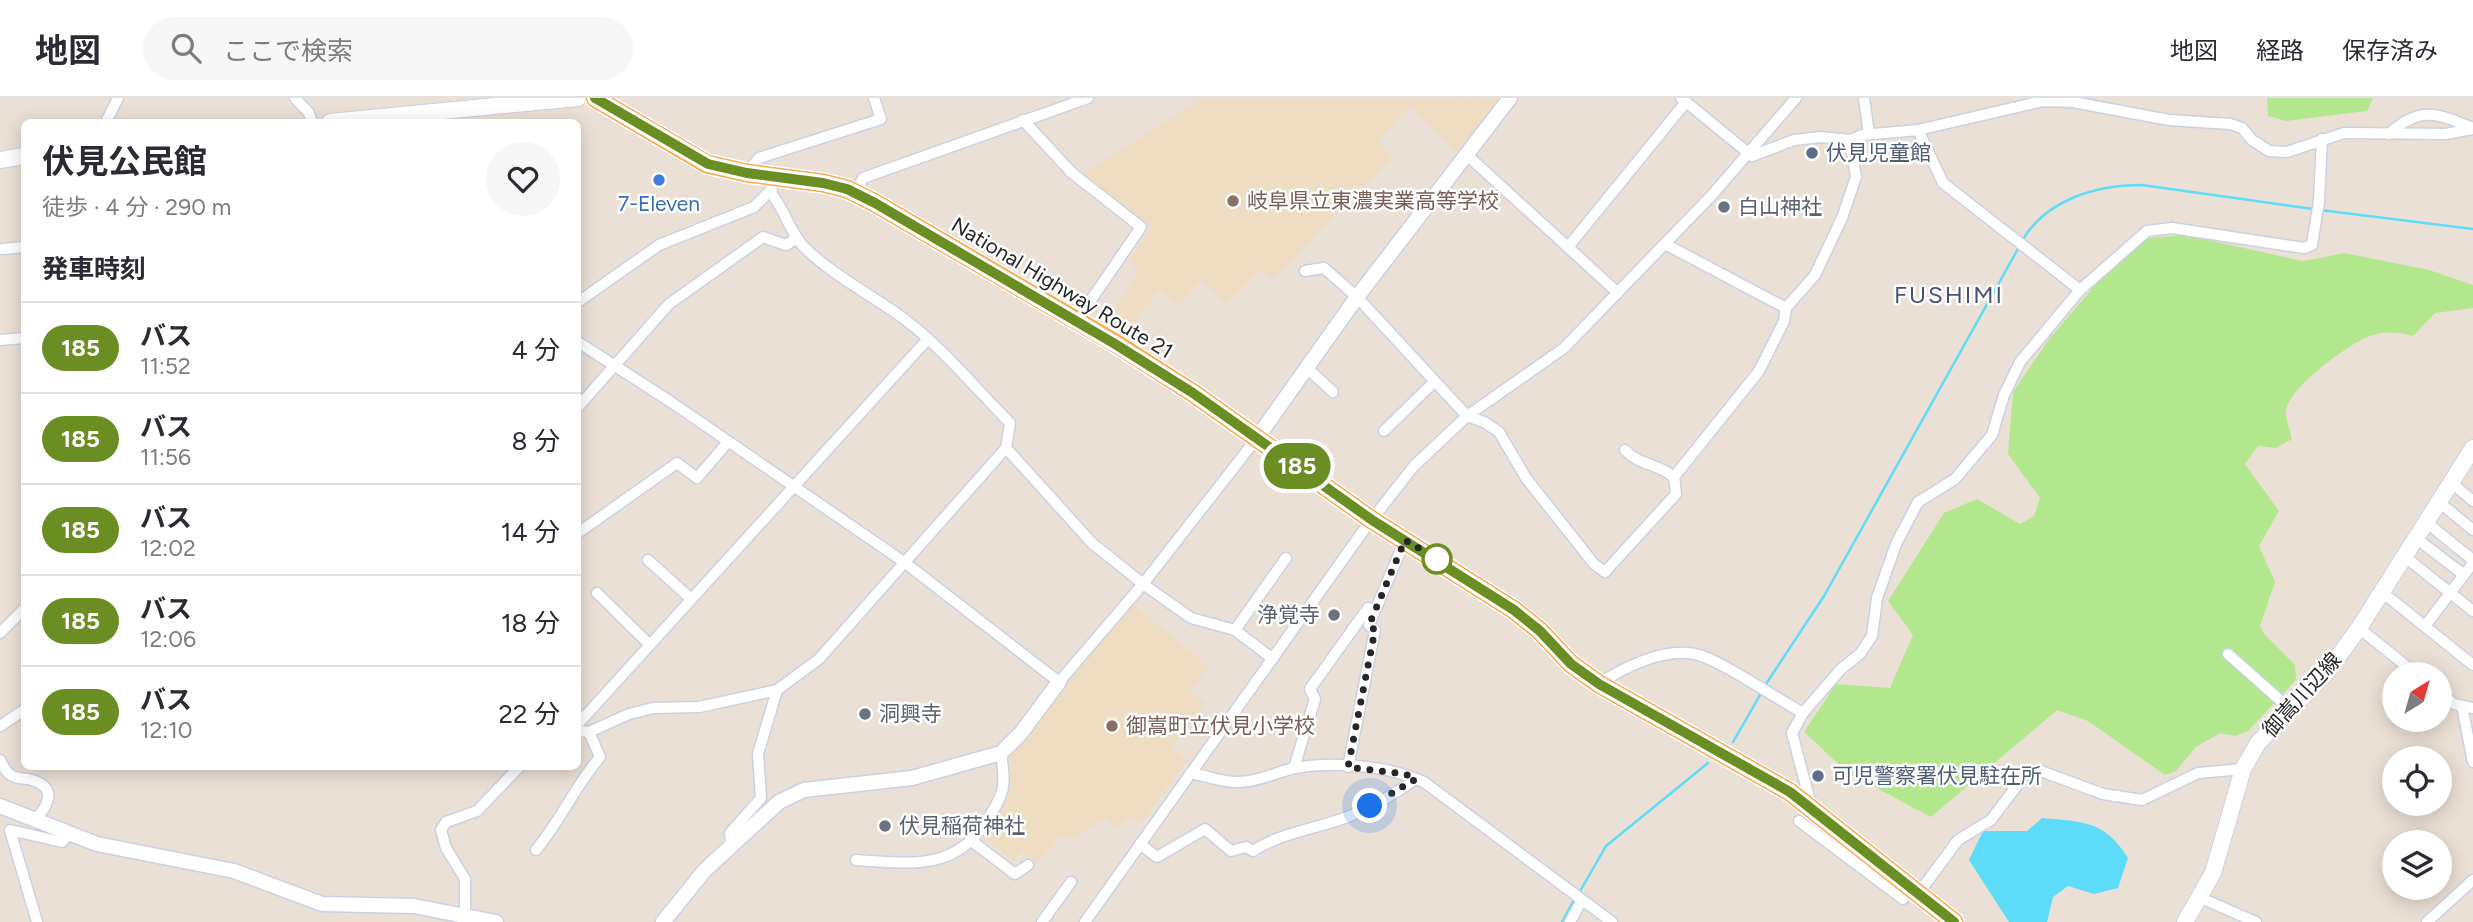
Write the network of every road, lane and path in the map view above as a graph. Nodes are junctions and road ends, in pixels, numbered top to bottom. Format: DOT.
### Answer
graph roads {
  1 [pos="118,98"];
  2 [pos="295,98"];
  3 [pos="578,98"];
  4 [pos="874,98"];
  5 [pos="1088,98"];
  6 [pos="1510,98"];
  7 [pos="1796,98"];
  8 [pos="1864,98"];
  9 [pos="1684,100"];
  10 [pos="609,101"];
  11 [pos="108,119"];
  12 [pos="311,119"];
  13 [pos="361,119"];
  14 [pos="1023,120"];
  15 [pos="2473,128"];
  16 [pos="1918,130"];
  17 [pos="1869,134"];
  18 [pos="2389,134"];
  19 [pos="2322,139"];
  20 [pos="1850,140"];
  21 [pos="1747,152"];
  22 [pos="1467,155"];
  23 [pos="21,156"];
  24 [pos="0,160"];
  25 [pos="747,173"];
  26 [pos="774,185"];
  27 [pos="855,193"];
  28 [pos="797,238"];
  29 [pos="1665,244"];
  30 [pos="21,247"];
  31 [pos="1568,247"];
  32 [pos="3,249"];
  33 [pos="1305,271"];
  34 [pos="2080,290"];
  35 [pos="1618,293"];
  36 [pos="1357,297"];
  37 [pos="581,300"];
  38 [pos="1786,308"];
  39 [pos="1076,322"];
  40 [pos="21,338"];
  41 [pos="0,340"];
  42 [pos="927,340"];
  43 [pos="581,344"];
  44 [pos="615,364"];
  45 [pos="1307,368"];
  46 [pos="1434,382"];
  47 [pos="1333,392"];
  48 [pos="581,404"];
  49 [pos="1467,415"];
  50 [pos="1384,432"];
  51 [pos="1257,438"];
  52 [pos="728,442"];
  53 [pos="1006,448"];
  54 [pos="2473,448"];
  55 [pos="1625,450"];
  56 [pos="1674,477"];
  57 [pos="2451,482"];
  58 [pos="794,486"];
  59 [pos="2473,500"];
  60 [pos="2439,502"];
  61 [pos="1372,520"];
  62 [pos="2426,522"];
  63 [pos="2473,530"];
  64 [pos="581,531"];
  65 [pos="2416,538"];
  66 [pos="1405,540"];
  67 [pos="2404,556"];
  68 [pos="1286,558"];
  69 [pos="649,560"];
  70 [pos="2473,561"];
  71 [pos="904,562"];
  72 [pos="2464,575"];
  73 [pos="1143,584"];
  74 [pos="2382,592"];
  75 [pos="597,593"];
  76 [pos="2450,593"];
  77 [pos="691,598"];
  78 [pos="1374,609"];
  79 [pos="2473,611"];
  80 [pos="21,612"];
  81 [pos="2425,626"];
  82 [pos="2359,628"];
  83 [pos="1235,630"];
  84 [pos="0,633"];
  85 [pos="649,644"];
  86 [pos="2228,654"];
  87 [pos="1273,659"];
  88 [pos="2401,662"];
  89 [pos="2473,665"];
  90 [pos="1059,682"];
  91 [pos="1599,684"];
  92 [pos="777,690"];
  93 [pos="2467,707"];
  94 [pos="2289,708"];
  95 [pos="21,712"];
  96 [pos="1803,713"];
  97 [pos="581,721"];
  98 [pos="0,726"];
  99 [pos="583,731"];
  100 [pos="1001,753"];
  101 [pos="0,760"];
  102 [pos="2473,762"];
  103 [pos="1348,767"];
  104 [pos="1294,768"];
  105 [pos="2243,769"];
  106 [pos="516,770"];
  107 [pos="1191,773"];
  108 [pos="1416,779"];
  109 [pos="0,806"];
  110 [pos="1805,814"];
  111 [pos="35,820"];
  112 [pos="69,834"];
  113 [pos="973,842"];
  114 [pos="1140,844"];
  115 [pos="731,847"];
  116 [pos="536,850"];
  117 [pos="856,860"];
  118 [pos="1028,865"];
  119 [pos="2473,880"];
  120 [pos="1071,882"];
  121 [pos="1911,897"];
  122 [pos="2201,898"];
  123 [pos="1582,900"];
  124 [pos="465,919"];
  125 [pos="1952,921"];
  126 [pos="37,922"];
  127 [pos="496,922"];
  128 [pos="663,922"];
  129 [pos="1042,922"];
  130 [pos="1085,922"];
  131 [pos="1570,922"];
  132 [pos="1612,922"];
  133 [pos="2185,922"];
  134 [pos="2256,922"];
  135 [pos="2427,922"];
  1 -- 11 [label="street"];
  2 -- 12 [label="street"];
  3 -- 13 [label="main road"];
  4 -- 25 [label="street"];
  5 -- 14 [label="street"];
  6 -- 22 [label="street"];
  7 -- 21 [label="street"];
  8 -- 17 [label="street"];
  9 -- 21 [label="street"];
  9 -- 31 [label="street"];
  10 -- 25 [label="highway, National Highway Route 21"];
  14 -- 27 [label="street"];
  14 -- 39 [label="street"];
  15 -- 18 [label="street"];
  15 -- 18 [label="street"];
  16 -- 17 [label="street"];
  16 -- 19 [label="street"];
  16 -- 34 [label="street"];
  17 -- 20 [label="street"];
  18 -- 19 [label="street"];
  19 -- 34 [label="street"];
  20 -- 21 [label="street"];
  20 -- 38 [label="street"];
  21 -- 29 [label="street"];
  22 -- 31 [label="street"];
  22 -- 36 [label="street"];
  23 -- 24 [label="main road"];
  25 -- 26 [label="highway, National Highway Route 21"];
  26 -- 27 [label="highway, National Highway Route 21"];
  26 -- 28 [label="street"];
  26 -- 37 [label="street"];
  27 -- 39 [label="highway, National Highway Route 21"];
  28 -- 42 [label="street"];
  28 -- 44 [label="street"];
  29 -- 35 [label="street"];
  29 -- 38 [label="street"];
  30 -- 32 [label="street"];
  31 -- 35 [label="street"];
  33 -- 36 [label="street"];
  34 -- 96 [label="street"];
  35 -- 49 [label="street"];
  36 -- 45 [label="street"];
  36 -- 46 [label="street"];
  38 -- 56 [label="street"];
  39 -- 51 [label="highway, National Highway Route 21"];
  40 -- 41 [label="street"];
  42 -- 53 [label="street"];
  42 -- 58 [label="street"];
  43 -- 44 [label="street"];
  44 -- 48 [label="street"];
  44 -- 52 [label="street"];
  45 -- 47 [label="street"];
  45 -- 51 [label="street"];
  46 -- 49 [label="street"];
  46 -- 50 [label="street"];
  49 -- 56 [label="street"];
  49 -- 61 [label="street"];
  51 -- 61 [label="highway, National Highway Route 21"];
  51 -- 73 [label="street"];
  52 -- 58 [label="street"];
  52 -- 64 [label="street"];
  53 -- 71 [label="street"];
  53 -- 73 [label="street"];
  54 -- 57 [label="main road, 御嵩川辺線"];
  55 -- 56 [label="street"];
  57 -- 59 [label="street"];
  57 -- 60 [label="main road, 御嵩川辺線"];
  58 -- 71 [label="street"];
  58 -- 77 [label="street"];
  60 -- 62 [label="main road, 御嵩川辺線"];
  60 -- 63 [label="street"];
  61 -- 66 [label="highway, National Highway Route 21"];
  61 -- 87 [label="street"];
  62 -- 65 [label="main road, 御嵩川辺線"];
  62 -- 70 [label="street"];
  65 -- 67 [label="main road, 御嵩川辺線"];
  65 -- 72 [label="street"];
  66 -- 78 [label="street"];
  66 -- 91 [label="highway, National Highway Route 21"];
  67 -- 74 [label="main road, 御嵩川辺線"];
  67 -- 76 [label="street"];
  68 -- 83 [label="street"];
  69 -- 77 [label="street"];
  70 -- 72 [label="street"];
  71 -- 90 [label="street"];
  71 -- 92 [label="street"];
  72 -- 76 [label="street"];
  73 -- 83 [label="street"];
  73 -- 90 [label="street"];
  74 -- 81 [label="street"];
  74 -- 82 [label="main road, 御嵩川辺線"];
  75 -- 85 [label="street"];
  76 -- 79 [label="street"];
  76 -- 81 [label="street"];
  77 -- 85 [label="street"];
  78 -- 103 [label="street"];
  78 -- 104 [label="street"];
  80 -- 84 [label="street"];
  81 -- 89 [label="street"];
  82 -- 88 [label="street"];
  82 -- 94 [label="main road, 御嵩川辺線"];
  83 -- 87 [label="street"];
  85 -- 97 [label="street"];
  86 -- 94 [label="street"];
  87 -- 107 [label="street"];
  90 -- 100 [label="street"];
  91 -- 96 [label="street"];
  91 -- 110 [label="highway, National Highway Route 21"];
  92 -- 99 [label="street"];
  92 -- 115 [label="street"];
  93 -- 102 [label="street"];
  94 -- 105 [label="main road, 御嵩川辺線"];
  95 -- 98 [label="street"];
  96 -- 110 [label="street"];
  99 -- 116 [label="street"];
  100 -- 113 [label="street"];
  100 -- 115 [label="street"];
  101 -- 111 [label="street"];
  103 -- 104 [label="street"];
  103 -- 108 [label="street"];
  104 -- 107 [label="street"];
  105 -- 121 [label="street"];
  105 -- 122 [label="main road, 御嵩川辺線"];
  106 -- 124 [label="street"];
  107 -- 114 [label="street"];
  108 -- 114 [label="street"];
  108 -- 123 [label="street"];
  109 -- 111 [label="street"];
  110 -- 121 [label="highway, National Highway Route 21"];
  111 -- 112 [label="street"];
  112 -- 124 [label="street"];
  112 -- 126 [label="street"];
  113 -- 117 [label="street"];
  113 -- 118 [label="street"];
  114 -- 130 [label="street"];
  115 -- 128 [label="street"];
  119 -- 135 [label="street"];
  120 -- 129 [label="street"];
  121 -- 125 [label="highway, National Highway Route 21"];
  122 -- 133 [label="main road, 御嵩川辺線"];
  122 -- 134 [label="street"];
  123 -- 131 [label="street"];
  123 -- 132 [label="street"];
  124 -- 127 [label="street"];
}
